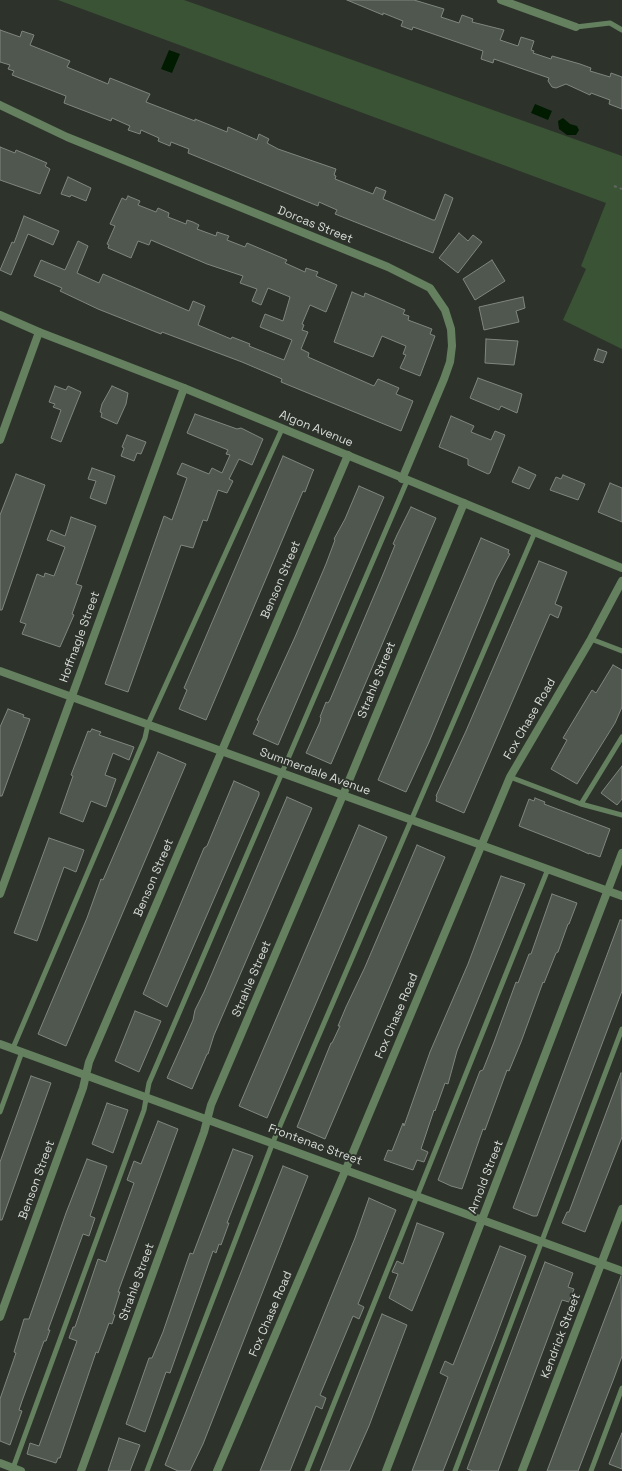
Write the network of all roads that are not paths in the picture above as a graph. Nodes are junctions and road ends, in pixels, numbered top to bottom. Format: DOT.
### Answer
graph roads {
  1 [pos="500,0"];
  2 [pos="576,27"];
  3 [pos="622,30"];
  4 [pos="0,105"];
  5 [pos="0,315"];
  6 [pos="39,332"];
  7 [pos="184,388"];
  8 [pos="282,429"];
  9 [pos="0,440"];
  10 [pos="348,455"];
  11 [pos="405,480"];
  12 [pos="464,503"];
  13 [pos="535,532"];
  14 [pos="622,568"];
  15 [pos="622,581"];
  16 [pos="591,639"];
  17 [pos="622,651"];
  18 [pos="0,671"];
  19 [pos="72,696"];
  20 [pos="148,724"];
  21 [pos="622,737"];
  22 [pos="222,750"];
  23 [pos="281,773"];
  24 [pos="510,777"];
  25 [pos="343,795"];
  26 [pos="581,804"];
  27 [pos="622,815"];
  28 [pos="410,820"];
  29 [pos="482,844"];
  30 [pos="622,853"];
  31 [pos="548,870"];
  32 [pos="608,892"];
  33 [pos="0,894"];
  34 [pos="622,896"];
  35 [pos="622,1029"];
  36 [pos="0,1044"];
  37 [pos="13,1048"];
  38 [pos="22,1052"];
  39 [pos="86,1075"];
  40 [pos="146,1096"];
  41 [pos="0,1112"];
  42 [pos="207,1118"];
  43 [pos="273,1142"];
  44 [pos="346,1169"];
  45 [pos="416,1195"];
  46 [pos="622,1209"];
  47 [pos="482,1220"];
  48 [pos="541,1242"];
  49 [pos="601,1264"];
  50 [pos="622,1271"];
  51 [pos="0,1317"];
  52 [pos="622,1388"];
  53 [pos="0,1463"];
  54 [pos="13,1468"];
  55 [pos="21,1471"];
  56 [pos="82,1471"];
  57 [pos="147,1471"];
  58 [pos="217,1471"];
  59 [pos="307,1471"];
  60 [pos="386,1471"];
  61 [pos="455,1471"];
  62 [pos="522,1471"];
  63 [pos="591,1471"];
  1 -- 2 [label="street"];
  2 -- 3 [label="lane"];
  4 -- 11 [label="street, Dorcas Street"];
  5 -- 6 [label="street, Algon Avenue"];
  6 -- 7 [label="street, Algon Avenue"];
  6 -- 9 [label="street"];
  7 -- 8 [label="street, Algon Avenue"];
  7 -- 19 [label="street, Hoffnagle Street"];
  8 -- 10 [label="street, Algon Avenue"];
  8 -- 20 [label="lane"];
  10 -- 11 [label="street, Algon Avenue"];
  10 -- 22 [label="street, Benson Street"];
  11 -- 12 [label="street, Algon Avenue"];
  11 -- 23 [label="lane"];
  12 -- 13 [label="street, Algon Avenue"];
  12 -- 25 [label="street, Strahle Street"];
  13 -- 14 [label="street, Algon Avenue"];
  13 -- 28 [label="lane"];
  15 -- 16 [label="street, Fox Chase Road"];
  16 -- 17 [label="lane"];
  16 -- 24 [label="street, Fox Chase Road"];
  18 -- 19 [label="street, Summerdale Avenue"];
  19 -- 20 [label="street, Summerdale Avenue"];
  19 -- 33 [label="street, Hoffnagle Street"];
  20 -- 22 [label="street, Summerdale Avenue"];
  20 -- 37 [label="lane"];
  21 -- 26 [label="lane"];
  22 -- 23 [label="street, Summerdale Avenue"];
  22 -- 39 [label="street, Benson Street"];
  23 -- 25 [label="street, Summerdale Avenue"];
  23 -- 40 [label="lane"];
  24 -- 26 [label="lane"];
  24 -- 29 [label="street, Fox Chase Road"];
  25 -- 28 [label="street, Summerdale Avenue"];
  25 -- 42 [label="street, Strahle Street"];
  26 -- 27 [label="lane"];
  28 -- 29 [label="street, Summerdale Avenue"];
  28 -- 43 [label="lane"];
  29 -- 31 [label="street, Summerdale Avenue"];
  29 -- 44 [label="street, Fox Chase Road"];
  30 -- 32 [label="street, Arnold Street"];
  31 -- 32 [label="street, Summerdale Avenue"];
  31 -- 45 [label="lane"];
  32 -- 34 [label="street, Summerdale Avenue"];
  32 -- 47 [label="street, Arnold Street"];
  35 -- 48 [label="lane"];
  36 -- 37 [label="street, Frontenac Street"];
  37 -- 38 [label="street, Frontenac Street"];
  38 -- 39 [label="street, Frontenac Street"];
  38 -- 41 [label="lane"];
  39 -- 40 [label="street, Frontenac Street"];
  39 -- 51 [label="street, Benson Street"];
  40 -- 42 [label="street, Frontenac Street"];
  40 -- 54 [label="lane"];
  42 -- 43 [label="street, Frontenac Street"];
  42 -- 56 [label="street, Strahle Street"];
  43 -- 44 [label="street, Frontenac Street"];
  43 -- 57 [label="lane"];
  44 -- 45 [label="street, Frontenac Street"];
  44 -- 58 [label="street, Fox Chase Road"];
  45 -- 47 [label="street, Frontenac Street"];
  45 -- 59 [label="lane"];
  46 -- 49 [label="street, Kendrick Street"];
  47 -- 48 [label="street, Frontenac Street"];
  47 -- 60 [label="street, Arnold Street"];
  48 -- 49 [label="street, Frontenac Street"];
  48 -- 61 [label="lane"];
  49 -- 50 [label="street, Frontenac Street"];
  49 -- 62 [label="street, Kendrick Street"];
  52 -- 63 [label="lane"];
  53 -- 54 [label="street"];
  54 -- 55 [label="street"];
}
